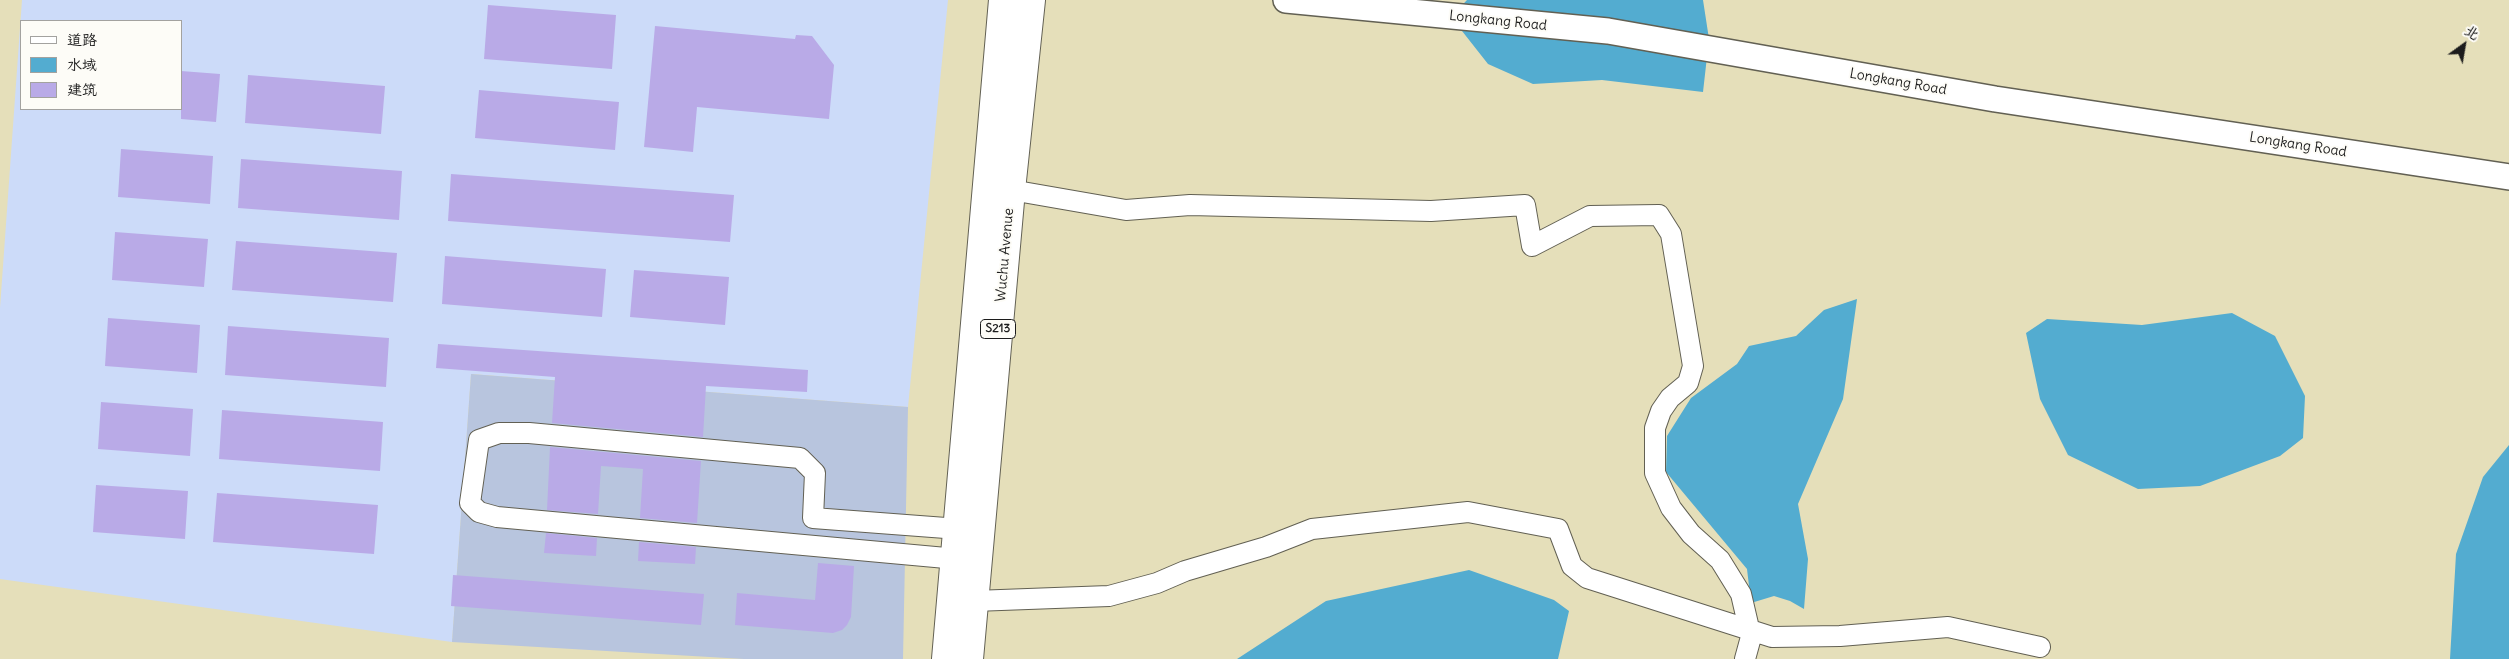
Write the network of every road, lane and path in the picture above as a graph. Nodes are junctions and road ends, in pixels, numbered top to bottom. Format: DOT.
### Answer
graph roads {
  1 [pos="1003,0"];
  2 [pos="1031,0"];
  3 [pos="1286,0"];
  4 [pos="2509,177"];
  5 [pos="1011,190"];
  6 [pos="959,529"];
  7 [pos="957,559"];
  8 [pos="974,601"];
  9 [pos="1750,630"];
  10 [pos="2040,647"];
  11 [pos="946,659"];
  12 [pos="969,659"];
  13 [pos="1745,659"];
  1 -- 6 [label="highway, Wuchu Avenue / S213"];
  2 -- 5 [label="highway, Wuchu Avenue / S213"];
  3 -- 4 [label="street, Longkang Road"];
  5 -- 8 [label="highway, Wuchu Avenue / S213"];
  5 -- 9 [label="street"];
  6 -- 7 [label="highway, Wuchu Avenue / S213"];
  6 -- 7 [label="street"];
  7 -- 11 [label="highway, Wuchu Avenue / S213"];
  8 -- 9 [label="street"];
  8 -- 12 [label="highway, Wuchu Avenue / S213"];
  9 -- 10 [label="street"];
  9 -- 13 [label="street"];
}
